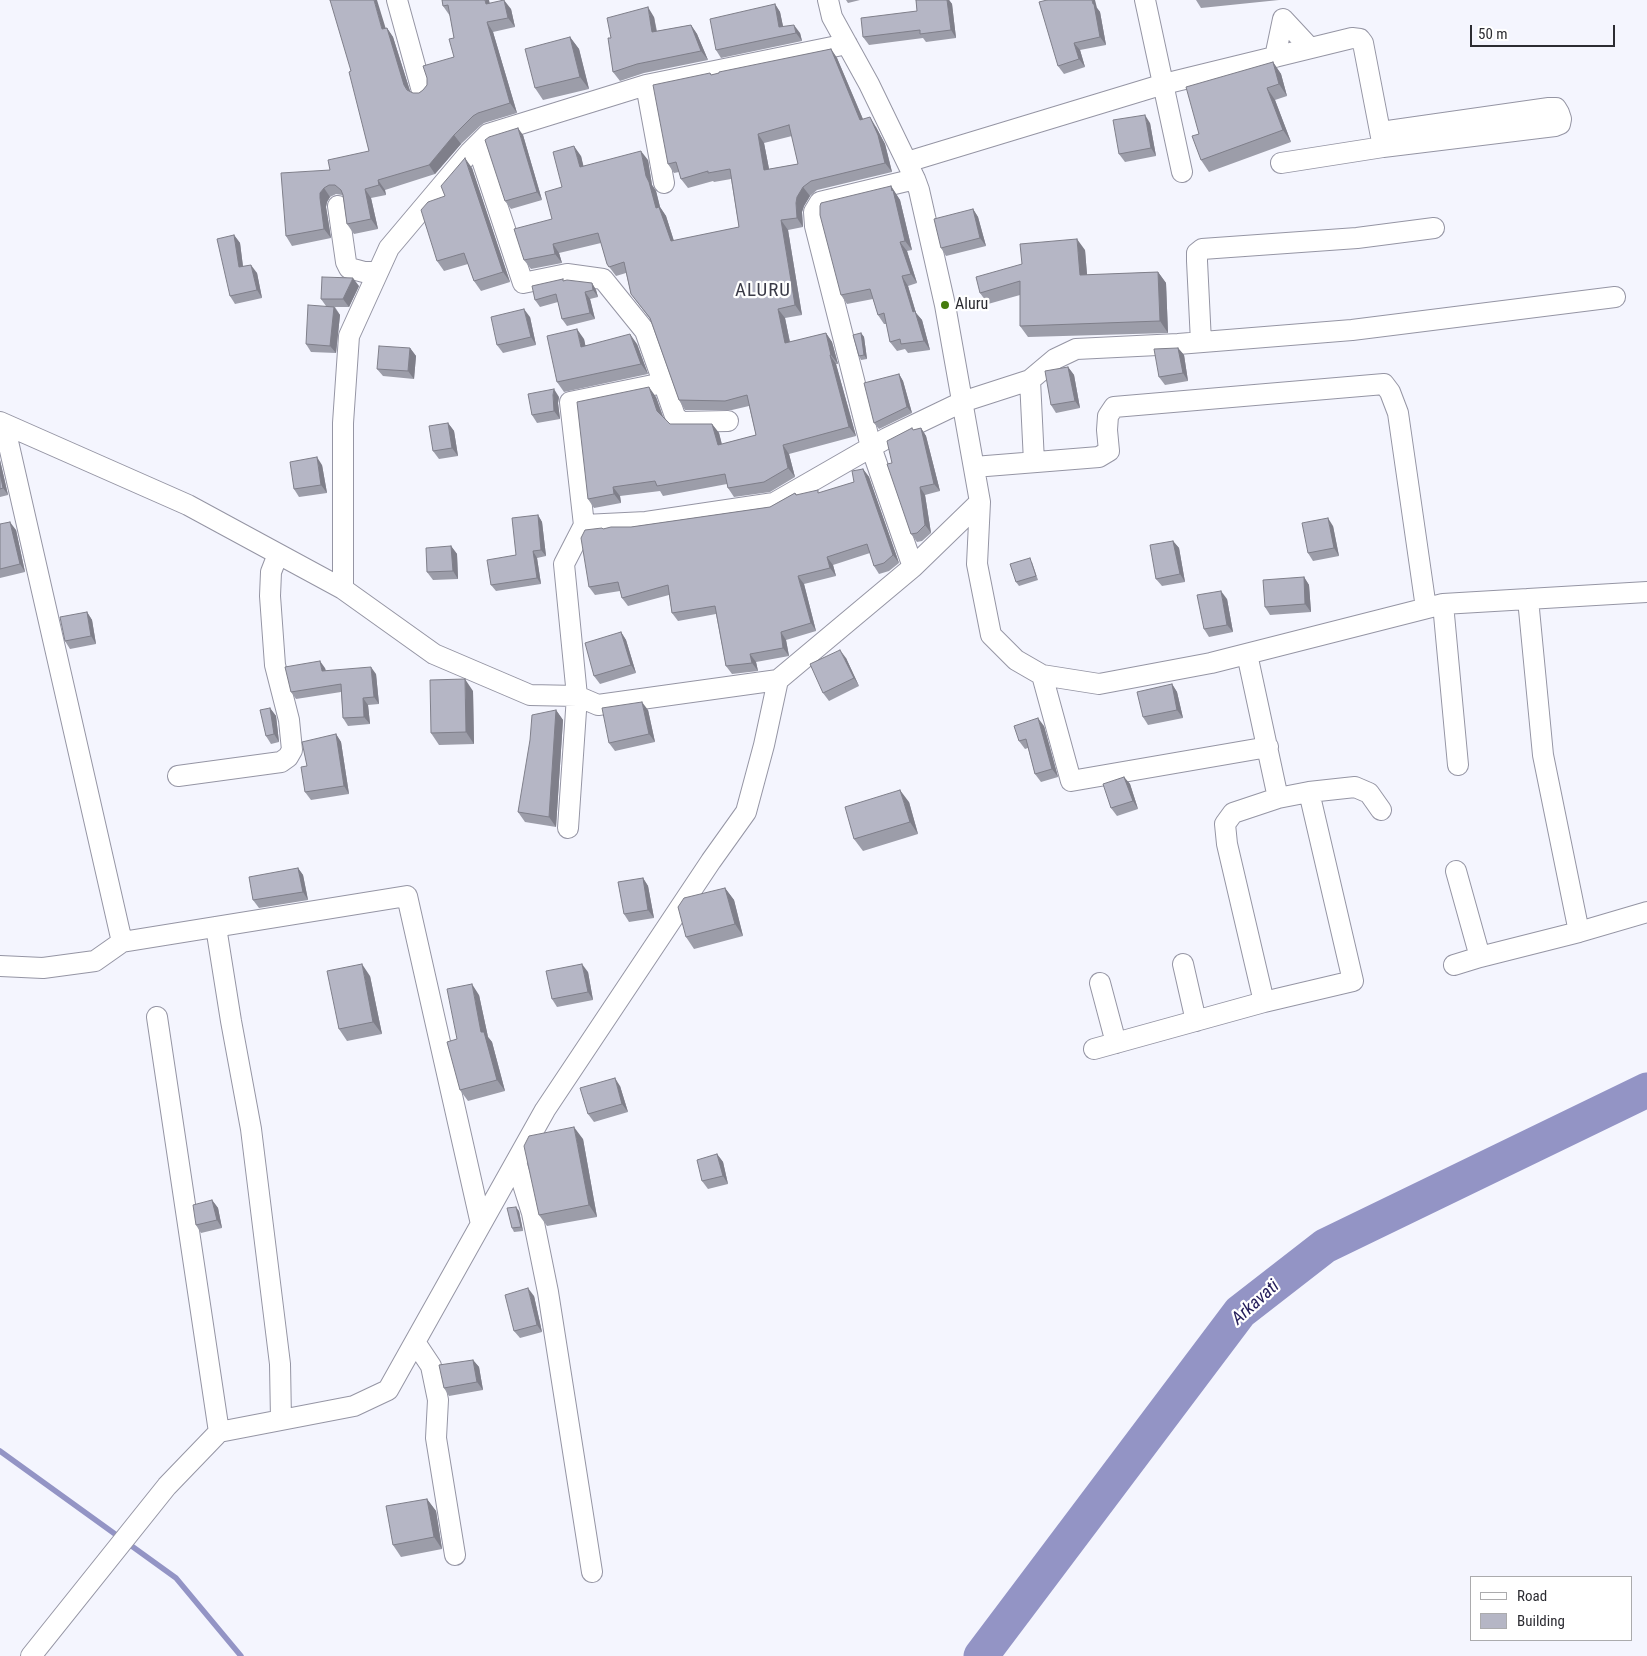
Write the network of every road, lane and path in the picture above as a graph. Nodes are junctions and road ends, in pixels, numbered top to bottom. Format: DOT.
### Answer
graph roads {
  1 [pos="396,0"];
  2 [pos="828,0"];
  3 [pos="1145,0"];
  4 [pos="847,44"];
  5 [pos="1310,48"];
  6 [pos="1275,57"];
  7 [pos="1164,84"];
  8 [pos="646,86"];
  9 [pos="422,92"];
  10 [pos="1382,140"];
  11 [pos="477,145"];
  12 [pos="1281,163"];
  13 [pos="911,170"];
  14 [pos="1182,172"];
  15 [pos="664,184"];
  16 [pos="338,206"];
  17 [pos="1434,228"];
  18 [pos="378,272"];
  19 [pos="1615,297"];
  20 [pos="1201,342"];
  21 [pos="1030,380"];
  22 [pos="663,383"];
  23 [pos="962,402"];
  24 [pos="728,420"];
  25 [pos="2,423"];
  26 [pos="871,447"];
  27 [pos="1034,462"];
  28 [pos="974,467"];
  29 [pos="980,502"];
  30 [pos="584,525"];
  31 [pos="278,554"];
  32 [pos="913,567"];
  33 [pos="343,589"];
  34 [pos="1647,592"];
  35 [pos="1528,599"];
  36 [pos="1434,606"];
  37 [pos="1247,654"];
  38 [pos="1042,675"];
  39 [pos="778,680"];
  40 [pos="577,696"];
  41 [pos="1268,746"];
  42 [pos="1458,765"];
  43 [pos="178,776"];
  44 [pos="1309,792"];
  45 [pos="1278,798"];
  46 [pos="1381,810"];
  47 [pos="568,828"];
  48 [pos="1456,871"];
  49 [pos="1647,912"];
  50 [pos="216,927"];
  51 [pos="1579,932"];
  52 [pos="122,942"];
  53 [pos="1480,957"];
  54 [pos="1183,964"];
  55 [pos="1454,965"];
  56 [pos="0,966"];
  57 [pos="1100,983"];
  58 [pos="1264,1002"];
  59 [pos="156,1016"];
  60 [pos="1196,1021"];
  61 [pos="1116,1043"];
  62 [pos="1094,1049"];
  63 [pos="516,1162"];
  64 [pos="481,1224"];
  65 [pos="415,1342"];
  66 [pos="281,1420"];
  67 [pos="219,1432"];
  68 [pos="455,1555"];
  69 [pos="592,1572"];
  70 [pos="31,1656"];
  1 -- 9 [label="street"];
  2 -- 4 [label="street"];
  3 -- 7 [label="street"];
  4 -- 8 [label="street"];
  4 -- 13 [label="street"];
  5 -- 6 [label="street"];
  5 -- 6 [label="street"];
  5 -- 10 [label="street"];
  6 -- 7 [label="street"];
  7 -- 13 [label="street"];
  7 -- 14 [label="street"];
  8 -- 11 [label="street"];
  8 -- 15 [label="street"];
  10 -- 10 [label="street"];
  10 -- 12 [label="street"];
  11 -- 18 [label="street"];
  11 -- 22 [label="street"];
  13 -- 23 [label="street"];
  13 -- 26 [label="street"];
  16 -- 18 [label="street"];
  17 -- 20 [label="street"];
  18 -- 33 [label="street"];
  19 -- 20 [label="street"];
  20 -- 21 [label="street"];
  21 -- 23 [label="street"];
  21 -- 27 [label="street"];
  22 -- 24 [label="street"];
  22 -- 30 [label="street"];
  23 -- 26 [label="street"];
  23 -- 28 [label="street"];
  25 -- 31 [label="street"];
  25 -- 52 [label="street"];
  26 -- 30 [label="street"];
  26 -- 32 [label="street"];
  27 -- 28 [label="street"];
  27 -- 36 [label="street"];
  28 -- 29 [label="street"];
  29 -- 32 [label="street"];
  29 -- 38 [label="street"];
  30 -- 40 [label="street"];
  31 -- 33 [label="street"];
  31 -- 43 [label="street"];
  32 -- 39 [label="street"];
  33 -- 40 [label="street"];
  34 -- 35 [label="street"];
  35 -- 36 [label="street"];
  35 -- 51 [label="street"];
  36 -- 37 [label="street"];
  36 -- 42 [label="street"];
  37 -- 38 [label="street"];
  37 -- 41 [label="street"];
  38 -- 41 [label="street"];
  39 -- 40 [label="street"];
  39 -- 63 [label="street"];
  40 -- 47 [label="street"];
  41 -- 45 [label="street"];
  44 -- 45 [label="street"];
  44 -- 46 [label="street"];
  44 -- 58 [label="street"];
  45 -- 58 [label="street"];
  48 -- 53 [label="street"];
  49 -- 51 [label="street"];
  50 -- 52 [label="street"];
  50 -- 64 [label="street"];
  50 -- 66 [label="street"];
  51 -- 53 [label="street"];
  52 -- 56 [label="street"];
  53 -- 55 [label="street"];
  54 -- 60 [label="street"];
  57 -- 61 [label="street"];
  58 -- 60 [label="street"];
  59 -- 67 [label="street"];
  60 -- 61 [label="street"];
  61 -- 62 [label="street"];
  63 -- 64 [label="street"];
  63 -- 69 [label="street"];
  64 -- 65 [label="street"];
  65 -- 66 [label="street"];
  65 -- 68 [label="street"];
  66 -- 67 [label="street"];
  67 -- 70 [label="street"];
}
